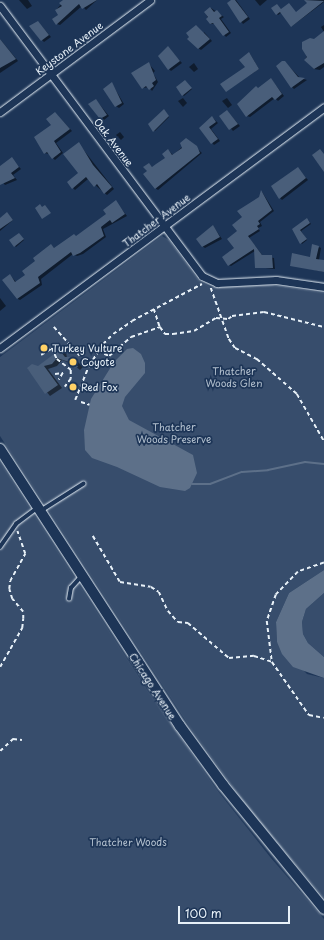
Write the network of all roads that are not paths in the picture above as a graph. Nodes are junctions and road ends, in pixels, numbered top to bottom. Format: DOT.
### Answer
graph roads {
  1 [pos="150,0"];
  2 [pos="0,6"];
  3 [pos="51,74"];
  4 [pos="324,107"];
  5 [pos="0,112"];
  6 [pos="164,226"];
  7 [pos="324,288"];
  8 [pos="0,348"];
  9 [pos="0,449"];
  10 [pos="83,484"];
  11 [pos="39,509"];
  12 [pos="0,547"];
  13 [pos="82,576"];
  14 [pos="69,600"];
  15 [pos="324,909"];
  1 -- 3 [label="street, Keystone Avenue"];
  2 -- 3 [label="street, Oak Avenue"];
  3 -- 5 [label="street, Keystone Avenue"];
  3 -- 6 [label="street, Oak Avenue"];
  4 -- 6 [label="street, Thatcher Avenue"];
  6 -- 7 [label="street, Oak Avenue"];
  6 -- 8 [label="street, Thatcher Avenue"];
  9 -- 11 [label="main road, Chicago Avenue"];
  10 -- 11 [label="lane"];
  11 -- 12 [label="lane"];
  11 -- 13 [label="main road, Chicago Avenue"];
  13 -- 14 [label="lane"];
  13 -- 15 [label="main road, Chicago Avenue"];
}
